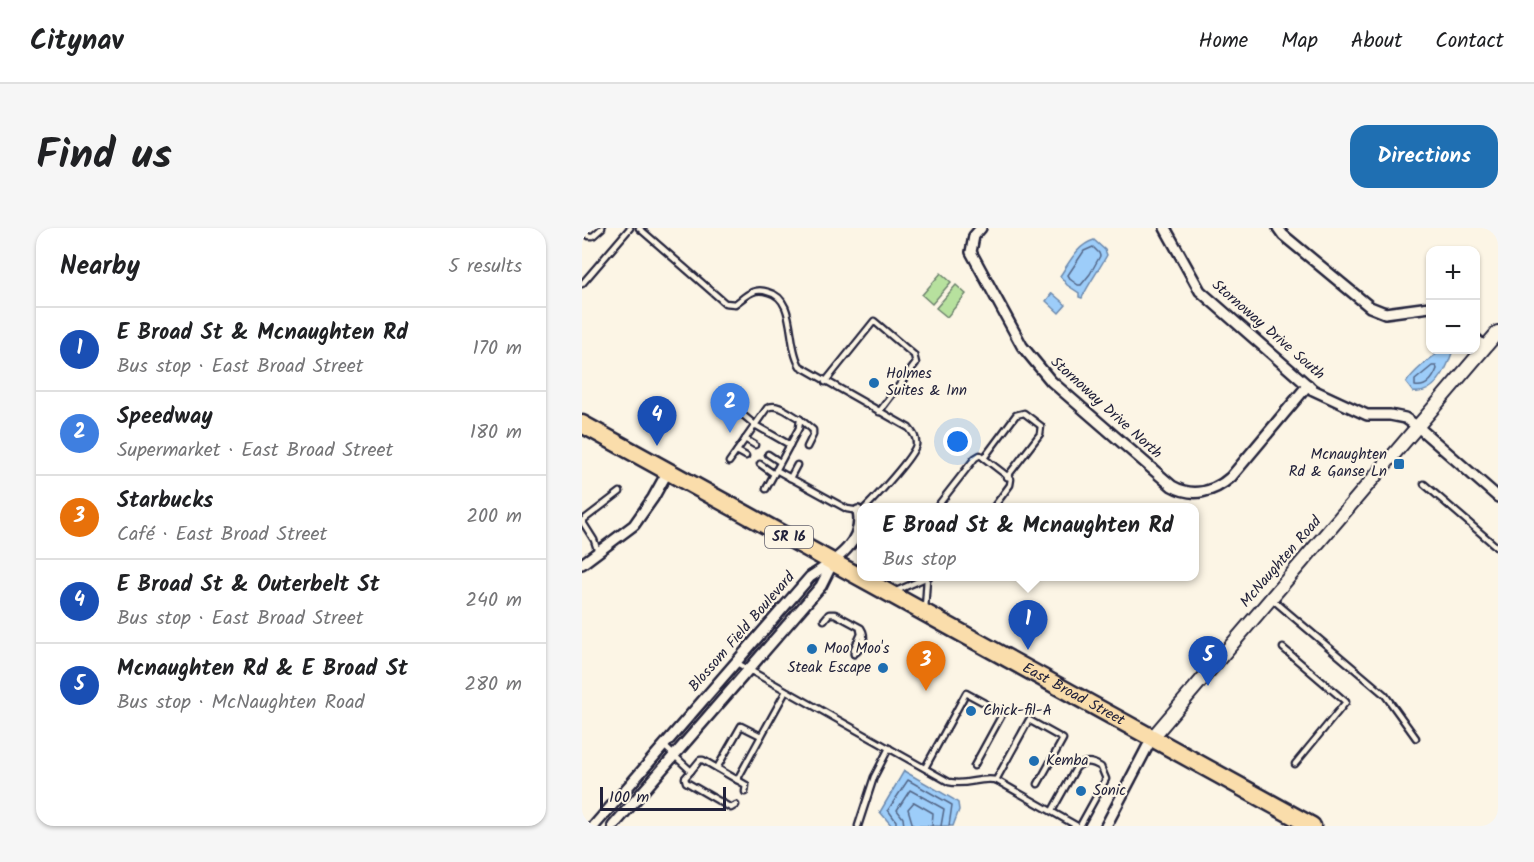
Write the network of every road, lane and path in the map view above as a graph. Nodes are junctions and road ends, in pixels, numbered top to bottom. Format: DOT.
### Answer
graph roads {
  1 [pos="602,228"];
  2 [pos="630,228"];
  3 [pos="639,228"];
  4 [pos="981,228"];
  5 [pos="1165,228"];
  6 [pos="1278,228"];
  7 [pos="582,231"];
  8 [pos="582,284"];
  9 [pos="1426,308"];
  10 [pos="1498,332"];
  11 [pos="1480,343"];
  12 [pos="1472,354"];
  13 [pos="825,382"];
  14 [pos="1308,385"];
  15 [pos="879,412"];
  16 [pos="743,415"];
  17 [pos="800,419"];
  18 [pos="582,424"];
  19 [pos="755,425"];
  20 [pos="1417,426"];
  21 [pos="745,440"];
  22 [pos="790,445"];
  23 [pos="755,446"];
  24 [pos="807,447"];
  25 [pos="737,451"];
  26 [pos="768,454"];
  27 [pos="746,456"];
  28 [pos="984,458"];
  29 [pos="729,462"];
  30 [pos="780,462"];
  31 [pos="760,464"];
  32 [pos="797,465"];
  33 [pos="668,471"];
  34 [pos="775,472"];
  35 [pos="1007,477"];
  36 [pos="790,478"];
  37 [pos="1424,484"];
  38 [pos="766,489"];
  39 [pos="620,492"];
  40 [pos="1498,497"];
  41 [pos="867,503"];
  42 [pos="939,503"];
  43 [pos="996,503"];
  44 [pos="857,509"];
  45 [pos="582,521"];
  46 [pos="857,534"];
  47 [pos="1498,548"];
  48 [pos="597,552"];
  49 [pos="833,562"];
  50 [pos="582,564"];
  51 [pos="857,575"];
  52 [pos="869,581"];
  53 [pos="919,581"];
  54 [pos="928,581"];
  55 [pos="891,593"];
  56 [pos="1270,597"];
  57 [pos="925,612"];
  58 [pos="824,620"];
  59 [pos="1282,648"];
  60 [pos="854,654"];
  61 [pos="737,663"];
  62 [pos="748,669"];
  63 [pos="786,691"];
  64 [pos="761,736"];
  65 [pos="1152,738"];
  66 [pos="1416,738"];
  67 [pos="663,746"];
  68 [pos="889,748"];
  69 [pos="674,755"];
  70 [pos="1295,764"];
  71 [pos="974,766"];
  72 [pos="717,768"];
  73 [pos="925,768"];
  74 [pos="691,771"];
  75 [pos="737,780"];
  76 [pos="996,780"];
  77 [pos="1038,784"];
  78 [pos="745,792"];
  79 [pos="736,805"];
  80 [pos="1052,812"];
  81 [pos="594,826"];
  82 [pos="613,826"];
  83 [pos="858,826"];
  84 [pos="1079,826"];
  85 [pos="1106,826"];
  86 [pos="1312,826"];
  1 -- 7 [label="lane"];
  2 -- 8 [label="lane"];
  3 -- 13 [label="lane"];
  4 -- 14 [label="street, Stornoway Drive North"];
  5 -- 14 [label="street, Stornoway Drive South"];
  6 -- 9 [label="street"];
  10 -- 11 [label="street, McNaughten Road"];
  12 -- 20 [label="street, McNaughten Road"];
  13 -- 15 [label="lane"];
  13 -- 15 [label="lane"];
  14 -- 20 [label="street, Stornoway Drive South"];
  15 -- 41 [label="lane"];
  16 -- 19 [label="lane"];
  17 -- 19 [label="lane"];
  17 -- 22 [label="lane"];
  17 -- 24 [label="lane"];
  18 -- 33 [label="highway, East Broad Street / SR 16"];
  19 -- 21 [label="lane"];
  19 -- 22 [label="lane"];
  20 -- 40 [label="street, Stornoway Drive South"];
  20 -- 56 [label="street, McNaughten Road"];
  21 -- 23 [label="lane"];
  21 -- 25 [label="lane"];
  22 -- 30 [label="lane"];
  25 -- 27 [label="lane"];
  25 -- 29 [label="lane"];
  26 -- 30 [label="lane"];
  28 -- 35 [label="lane"];
  28 -- 35 [label="lane"];
  28 -- 42 [label="lane"];
  30 -- 34 [label="lane"];
  31 -- 34 [label="lane"];
  32 -- 36 [label="lane"];
  33 -- 48 [label="street"];
  33 -- 49 [label="highway, East Broad Street / SR 16"];
  34 -- 36 [label="lane"];
  34 -- 38 [label="lane"];
  35 -- 43 [label="lane"];
  36 -- 44 [label="lane"];
  37 -- 47 [label="lane"];
  39 -- 45 [label="lane"];
  45 -- 48 [label="lane"];
  46 -- 49 [label="street"];
  48 -- 50 [label="street"];
  49 -- 51 [label="highway, East Broad Street / SR 16"];
  49 -- 61 [label="street, Blossom Field Boulevard"];
  49 -- 62 [label="street, Blossom Field Boulevard"];
  52 -- 55 [label="highway, East Broad Street / SR 16"];
  53 -- 55 [label="lane"];
  54 -- 57 [label="lane"];
  55 -- 57 [label="highway, East Broad Street / SR 16"];
  56 -- 65 [label="street, McNaughten Road"];
  56 -- 66 [label="lane"];
  57 -- 65 [label="highway, East Broad Street / SR 16"];
  58 -- 60 [label="lane"];
  59 -- 70 [label="lane"];
  61 -- 62 [label="lane"];
  61 -- 67 [label="street, Blossom Field Boulevard"];
  62 -- 63 [label="lane"];
  62 -- 69 [label="street, Blossom Field Boulevard"];
  63 -- 64 [label="lane"];
  63 -- 68 [label="lane"];
  64 -- 72 [label="lane"];
  64 -- 75 [label="lane"];
  65 -- 85 [label="street, McNaughten Road"];
  65 -- 86 [label="highway, East Broad Street / SR 16"];
  67 -- 69 [label="lane"];
  67 -- 81 [label="street, Blossom Field Boulevard"];
  68 -- 73 [label="lane"];
  68 -- 83 [label="lane"];
  69 -- 74 [label="lane"];
  69 -- 82 [label="street, Blossom Field Boulevard"];
  71 -- 73 [label="lane"];
  72 -- 74 [label="lane"];
  72 -- 75 [label="lane"];
  73 -- 76 [label="lane"];
  74 -- 79 [label="lane"];
  75 -- 78 [label="lane"];
  76 -- 77 [label="lane"];
  76 -- 80 [label="lane"];
  80 -- 84 [label="lane"];
  80 -- 84 [label="lane"];
}
